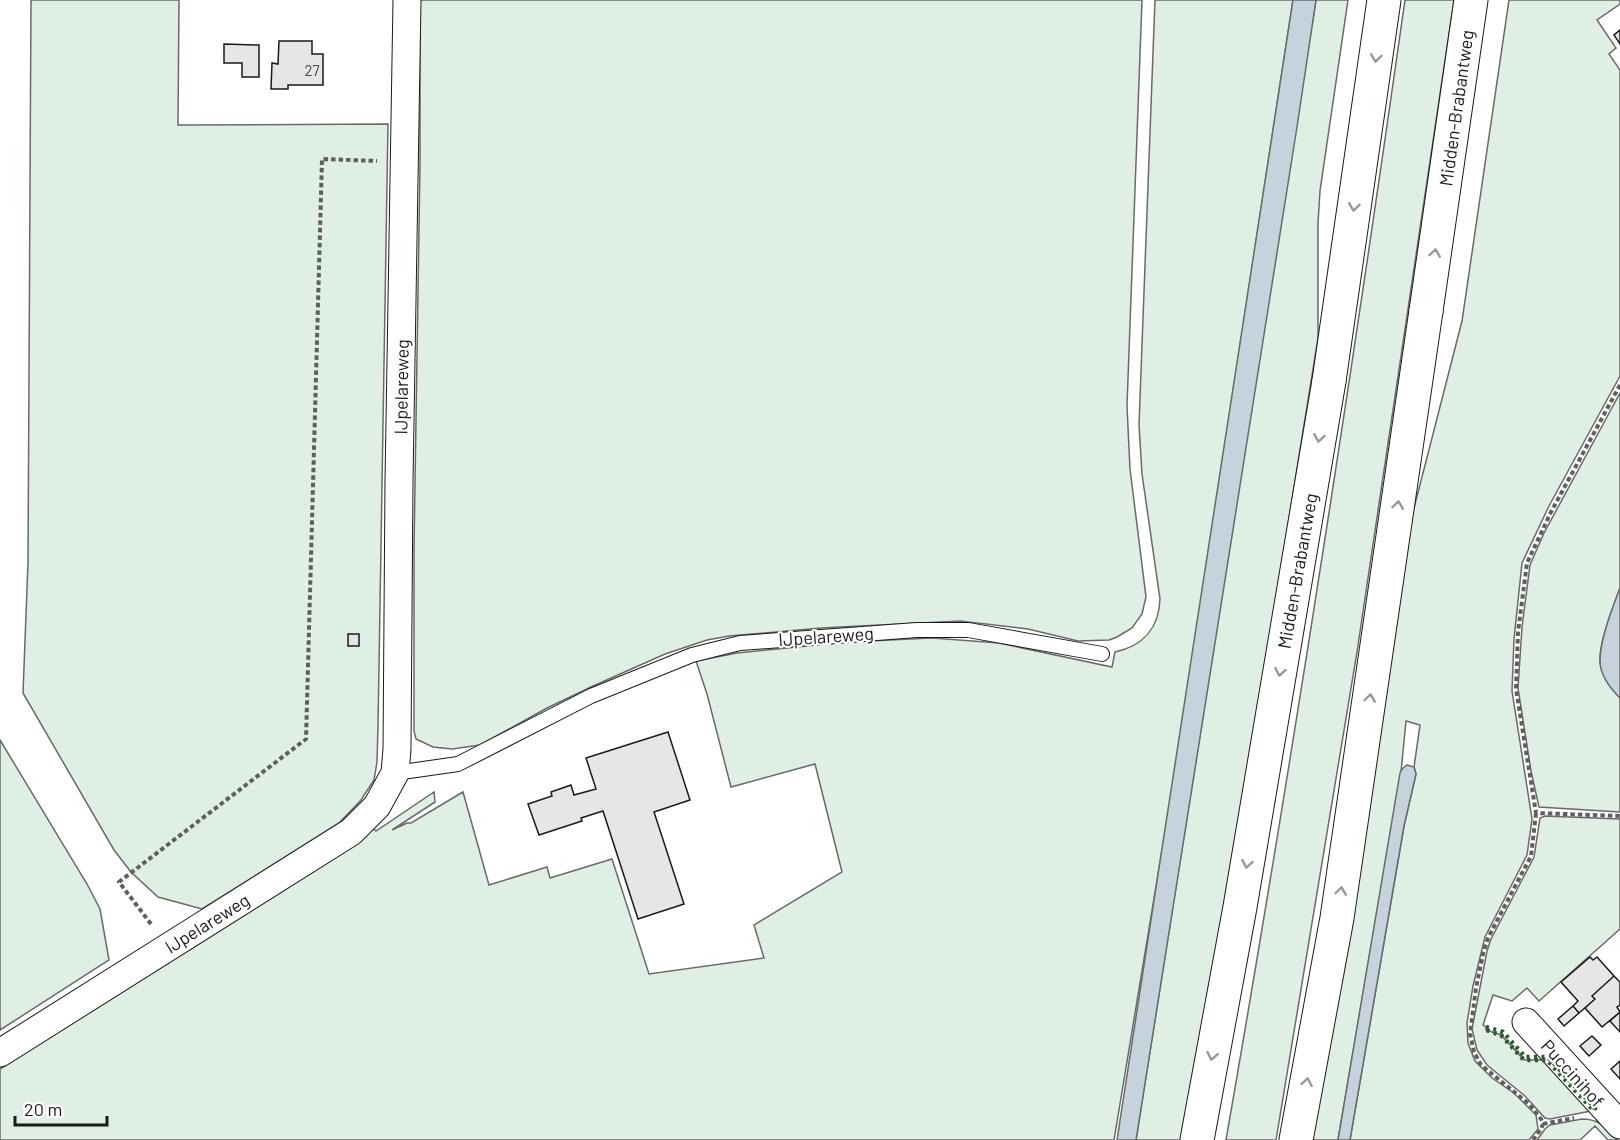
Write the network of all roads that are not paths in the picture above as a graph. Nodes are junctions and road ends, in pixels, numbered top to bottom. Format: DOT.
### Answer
graph roads {
  1 [pos="407,0"];
  2 [pos="1384,0"];
  3 [pos="1471,0"];
  4 [pos="1102,654"];
  5 [pos="395,773"];
  6 [pos="1526,1022"];
  7 [pos="0,1053"];
  8 [pos="1620,1125"];
  9 [pos="1197,1140"];
  10 [pos="1296,1140"];
  1 -- 5 [label="street, IJpelareweg"];
  2 -- 9 [label="main road, Midden-Brabantweg, one-way"];
  10 -- 3 [label="main road, Midden-Brabantweg, one-way"];
  4 -- 5 [label="lane, IJpelareweg"];
  5 -- 7 [label="street, IJpelareweg"];
  6 -- 8 [label="street, Puccinihof"];
}
